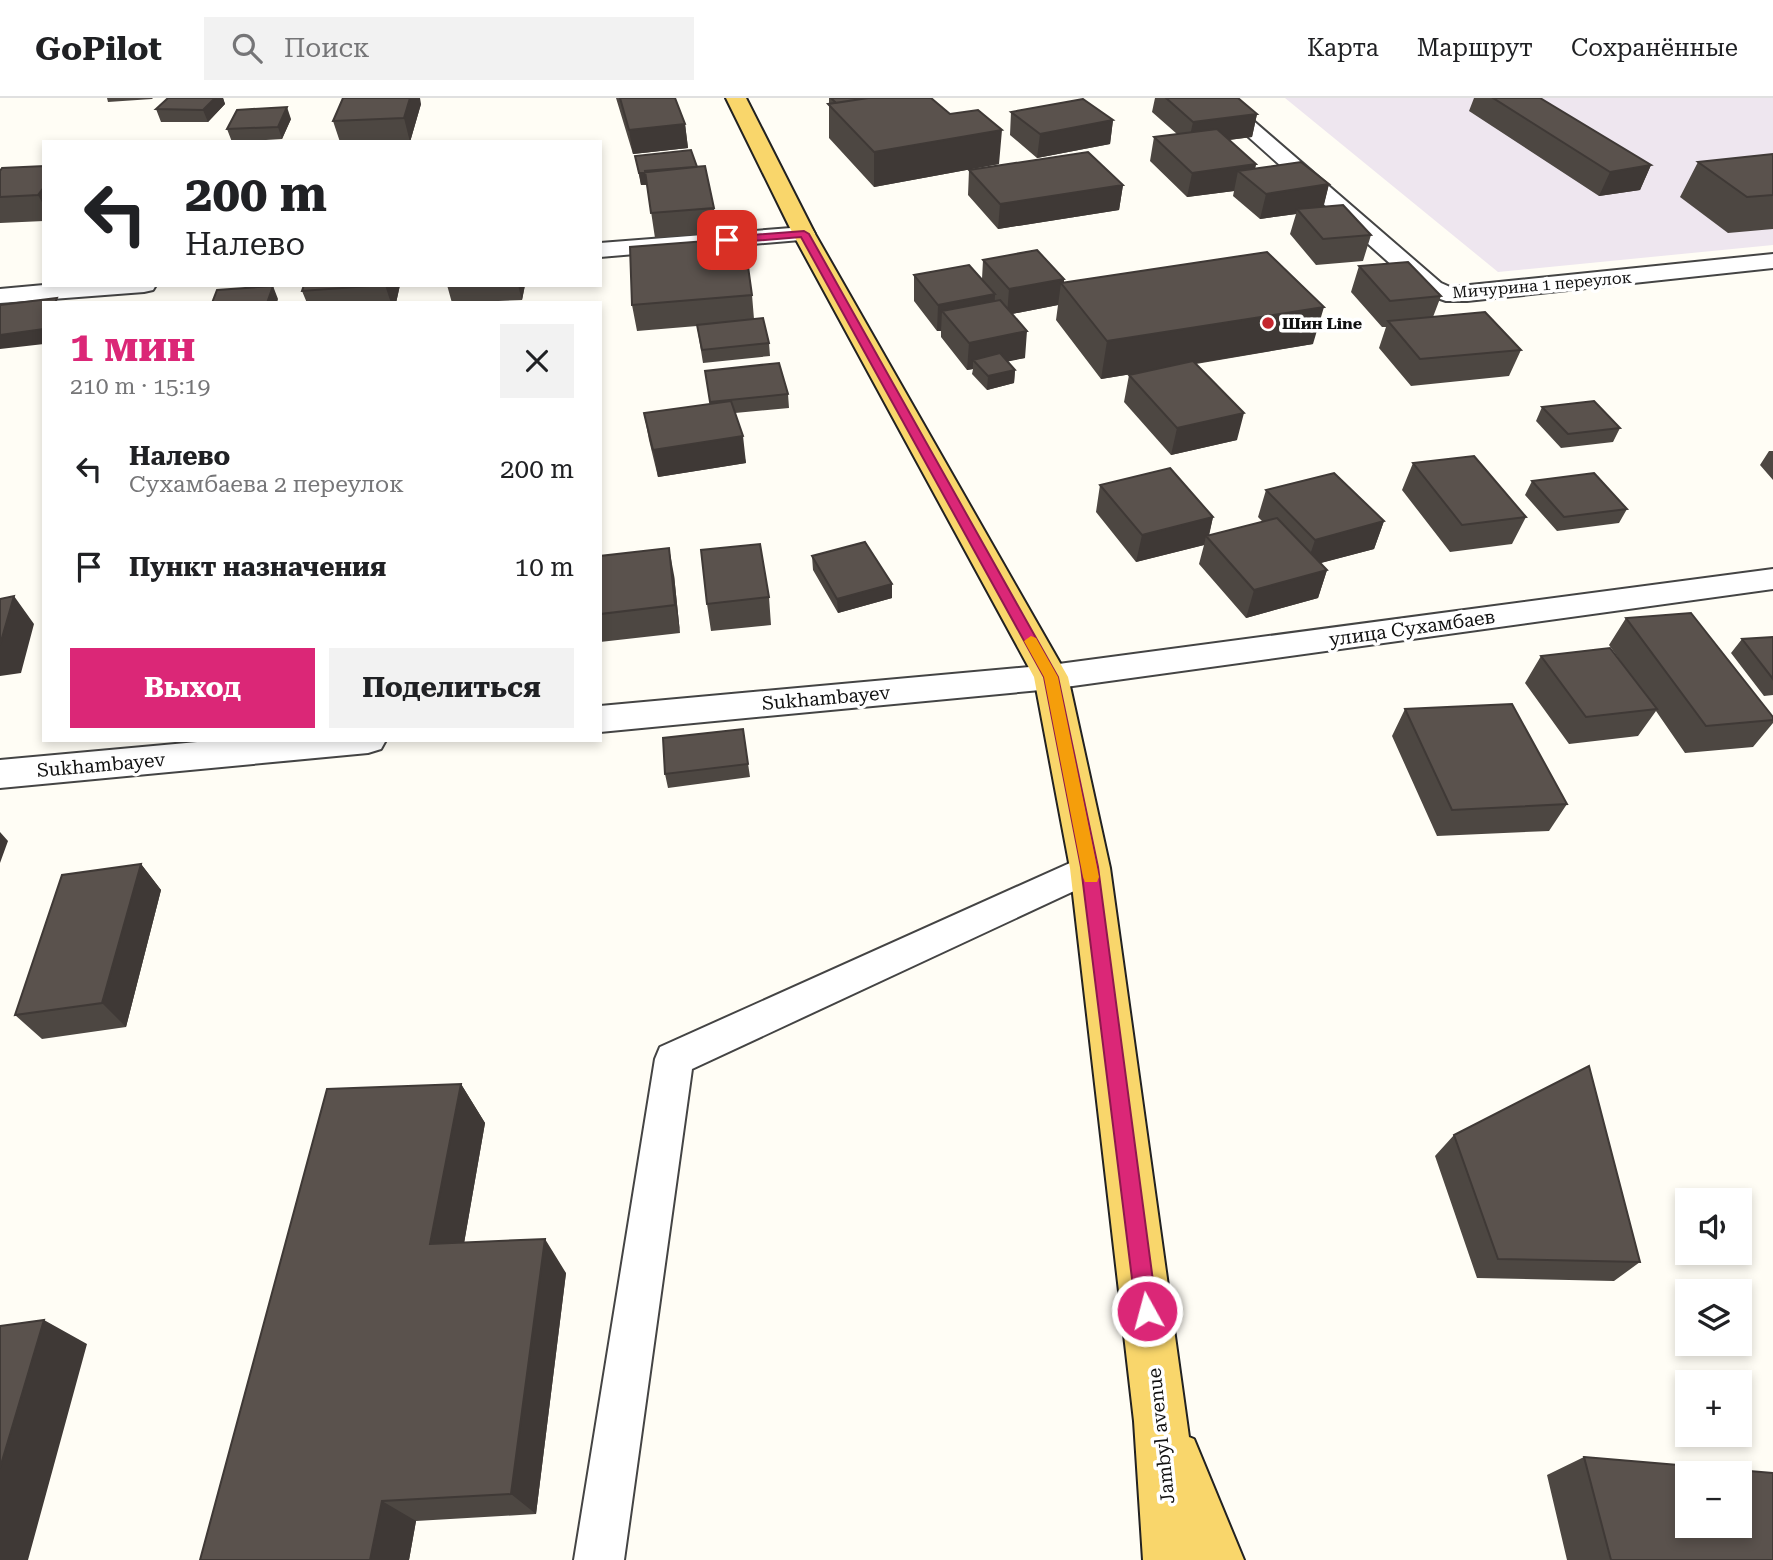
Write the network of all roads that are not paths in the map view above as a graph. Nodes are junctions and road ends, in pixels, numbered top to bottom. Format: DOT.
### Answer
graph roads {
  1 [pos="736,98"];
  2 [pos="1215,98"];
  3 [pos="804,234"];
  4 [pos="602,250"];
  5 [pos="1773,261"];
  6 [pos="118,287"];
  7 [pos="0,296"];
  8 [pos="1773,579"];
  9 [pos="1051,677"];
  10 [pos="602,719"];
  11 [pos="346,742"];
  12 [pos="0,774"];
  13 [pos="1090,867"];
  14 [pos="1161,1421"];
  15 [pos="599,1560"];
  16 [pos="1172,1560"];
  17 [pos="1215,1560"];
  1 -- 3 [label="main road, Jambyl avenue"];
  2 -- 5 [label="street, Мичурина 1 переулок"];
  3 -- 4 [label="street"];
  3 -- 9 [label="main road, Jambyl avenue"];
  6 -- 7 [label="street"];
  8 -- 9 [label="street, улица Сухамбаев"];
  9 -- 10 [label="street, Sukhambayev"];
  9 -- 13 [label="main road, Jambyl avenue"];
  11 -- 12 [label="street, Sukhambayev"];
  13 -- 14 [label="main road, Jambyl avenue"];
  13 -- 15 [label="lane"];
  14 -- 16 [label="main road, Jambyl avenue"];
  14 -- 17 [label="main road"];
}
